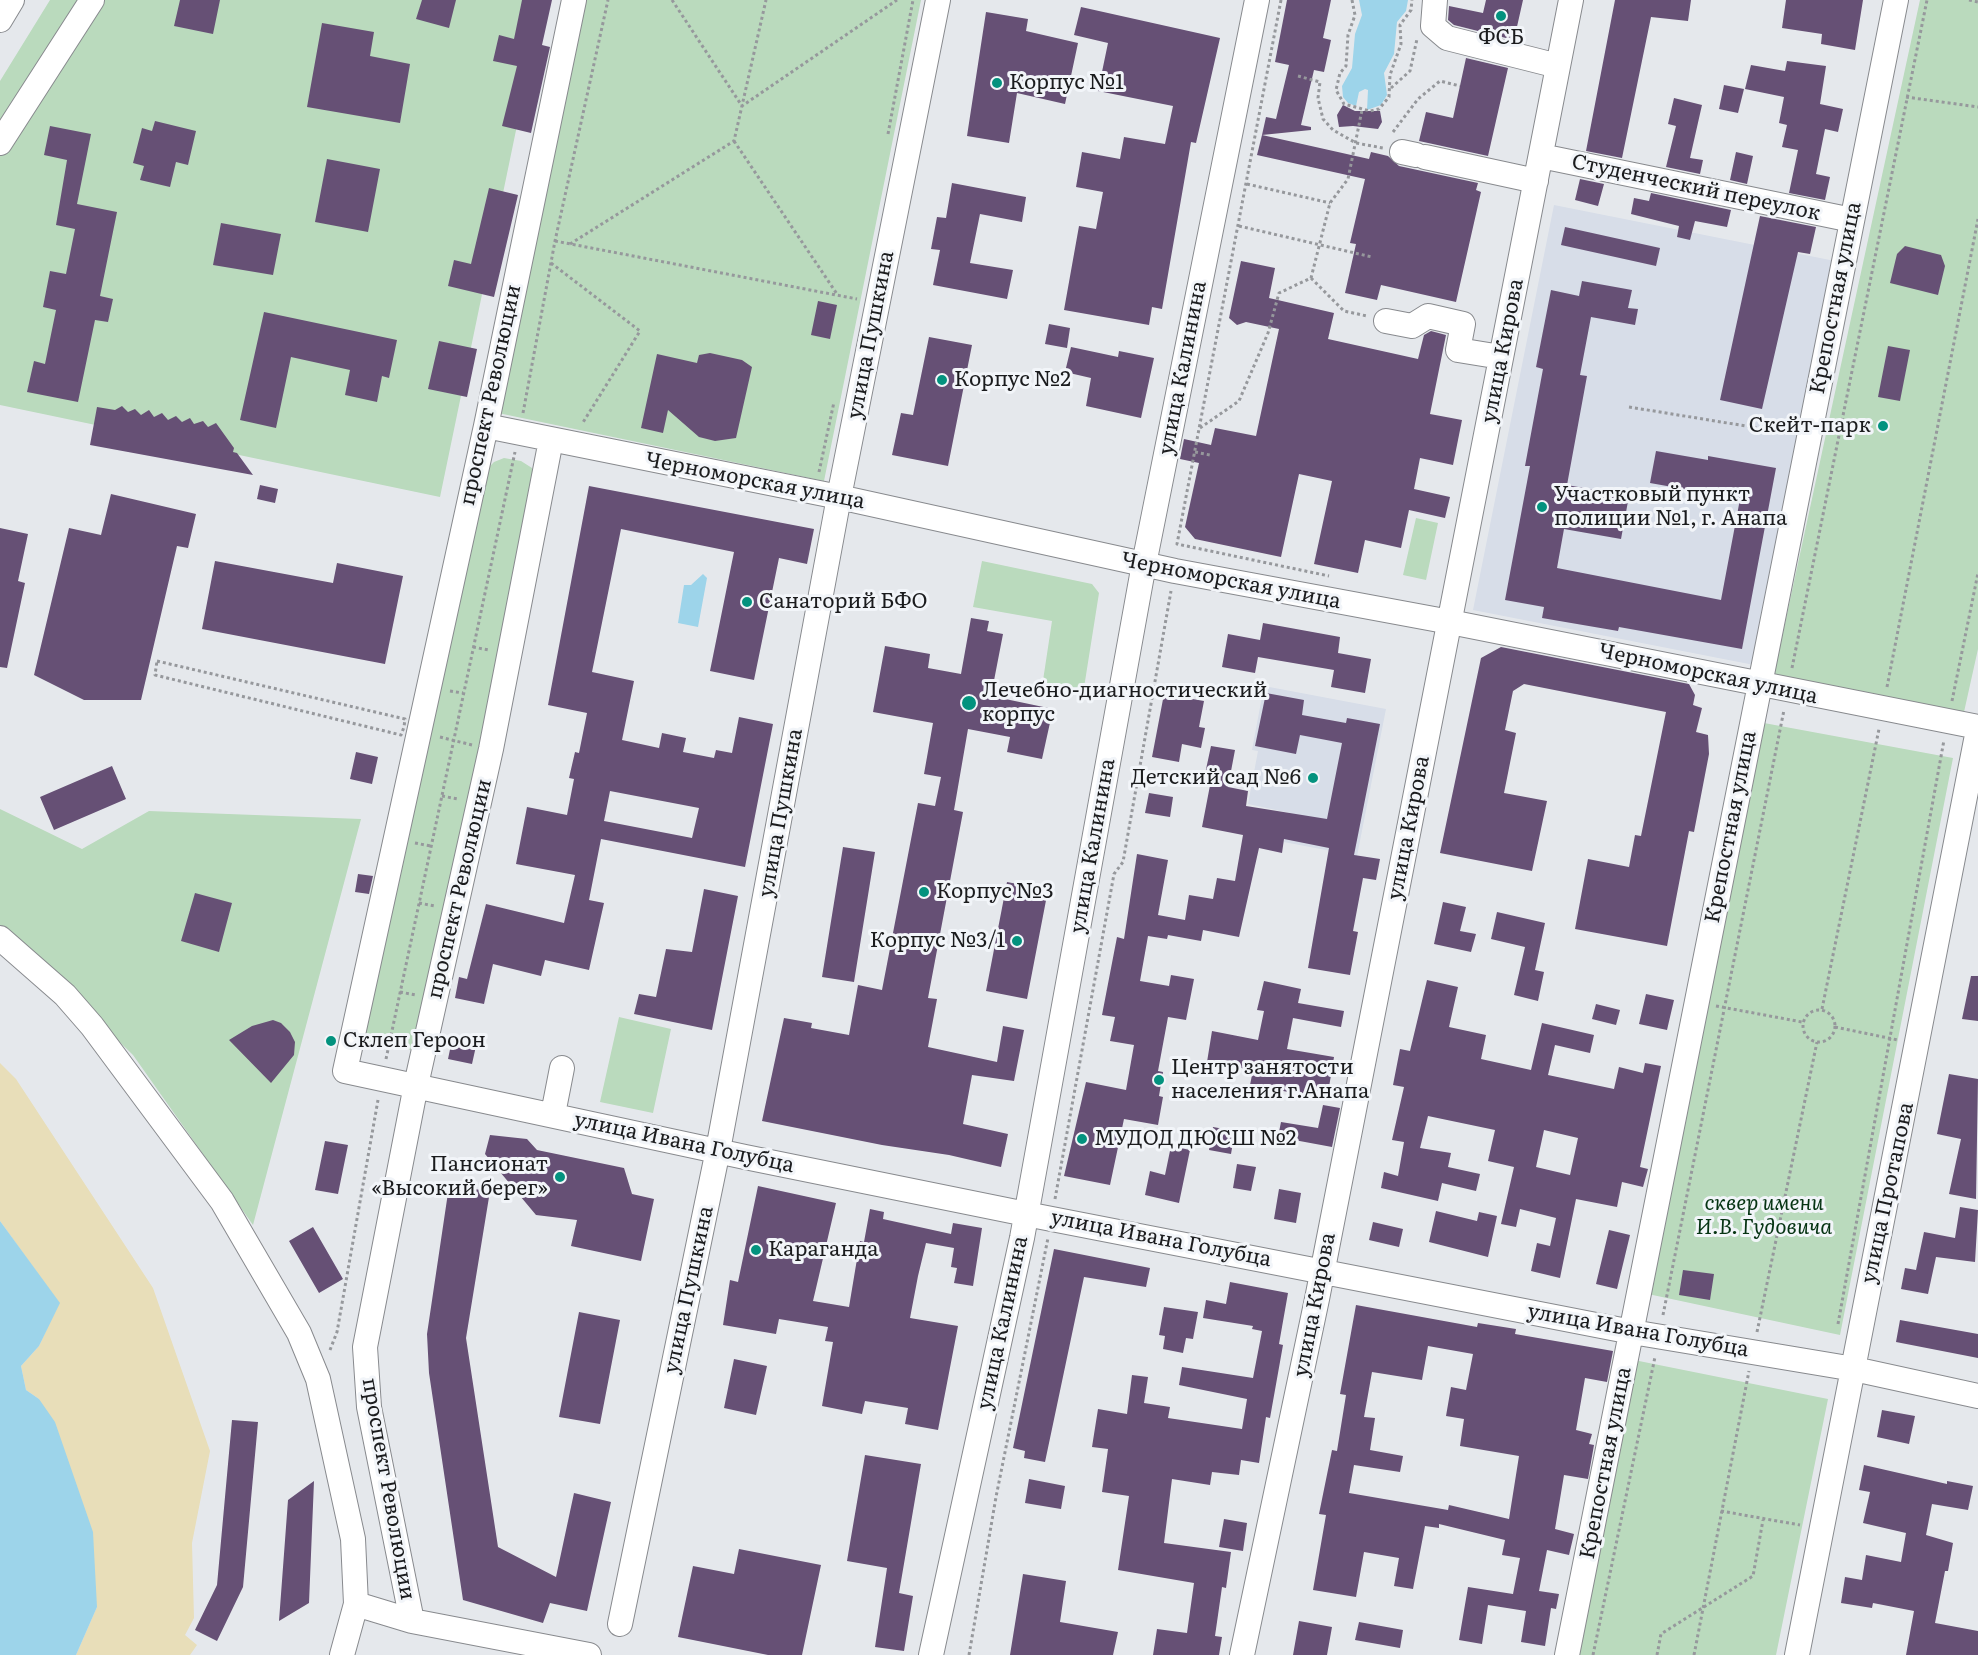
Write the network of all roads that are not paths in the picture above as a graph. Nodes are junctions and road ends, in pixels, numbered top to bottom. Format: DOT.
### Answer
graph roads {
  1 [pos="12,0"];
  2 [pos="92,0"];
  3 [pos="574,0"];
  4 [pos="938,0"];
  5 [pos="1257,0"];
  6 [pos="1436,0"];
  7 [pos="1571,0"];
  8 [pos="1896,0"];
  9 [pos="0,20"];
  10 [pos="1558,66"];
  11 [pos="0,143"];
  12 [pos="1406,153"];
  13 [pos="1541,156"];
  14 [pos="1536,182"];
  15 [pos="1852,220"];
  16 [pos="1386,321"];
  17 [pos="1502,357"];
  18 [pos="486,426"];
  19 [pos="551,440"];
  20 [pos="839,497"];
  21 [pos="1144,564"];
  22 [pos="1450,622"];
  23 [pos="1759,684"];
  24 [pos="1978,729"];
  25 [pos="0,938"];
  26 [pos="562,1068"];
  27 [pos="345,1071"];
  28 [pos="416,1085"];
  29 [pos="553,1114"];
  30 [pos="718,1150"];
  31 [pos="1026,1214"];
  32 [pos="1323,1270"];
  33 [pos="1632,1332"];
  34 [pos="1854,1369"];
  35 [pos="1978,1396"];
  36 [pos="357,1604"];
  37 [pos="412,1621"];
  38 [pos="620,1624"];
  39 [pos="342,1655"];
  40 [pos="589,1655"];
  41 [pos="931,1655"];
  42 [pos="1242,1655"];
  43 [pos="1567,1655"];
  44 [pos="1797,1655"];
  1 -- 9 [label="street"];
  2 -- 11 [label="street"];
  3 -- 18 [label="street, проспект Революции"];
  4 -- 20 [label="street, улица Пушкина"];
  5 -- 21 [label="street, улица Калинина"];
  6 -- 10 [label="street"];
  7 -- 10 [label="street, улица Кирова"];
  8 -- 15 [label="street, Крепостная улица"];
  10 -- 13 [label="street, улица Кирова"];
  12 -- 14 [label="street"];
  13 -- 14 [label="street, улица Кирова"];
  13 -- 15 [label="street, Студенческий переулок"];
  14 -- 17 [label="street, улица Кирова"];
  15 -- 23 [label="street, Крепостная улица"];
  16 -- 17 [label="street"];
  17 -- 22 [label="street, улица Кирова"];
  18 -- 19 [label="street, Черноморская улица"];
  18 -- 27 [label="street, проспект Революции"];
  19 -- 20 [label="street, Черноморская улица"];
  19 -- 28 [label="street, проспект Революции"];
  20 -- 21 [label="street, Черноморская улица"];
  20 -- 30 [label="street, улица Пушкина"];
  21 -- 22 [label="street, Черноморская улица"];
  21 -- 31 [label="street, улица Калинина"];
  22 -- 23 [label="street, Черноморская улица"];
  22 -- 32 [label="street, улица Кирова"];
  23 -- 24 [label="street, Черноморская улица"];
  23 -- 33 [label="street, Крепостная улица"];
  24 -- 34 [label="street, улица Протапова"];
  25 -- 36 [label="street"];
  26 -- 29 [label="street"];
  27 -- 28 [label="street, улица Ивана Голубца"];
  28 -- 29 [label="street, улица Ивана Голубца"];
  28 -- 37 [label="street, проспект Революции"];
  29 -- 30 [label="street, улица Ивана Голубца"];
  30 -- 31 [label="street, улица Ивана Голубца"];
  30 -- 38 [label="street, улица Пушкина"];
  31 -- 32 [label="street, улица Ивана Голубца"];
  31 -- 41 [label="street, улица Калинина"];
  32 -- 33 [label="street, улица Ивана Голубца"];
  32 -- 42 [label="street, улица Кирова"];
  33 -- 34 [label="street, улица Ивана Голубца"];
  33 -- 43 [label="street, Крепостная улица"];
  34 -- 35 [label="street, улица Ивана Голубца"];
  34 -- 44 [label="street, улица Протапова"];
  36 -- 37 [label="street"];
  36 -- 39 [label="street"];
  37 -- 40 [label="street"];
}
